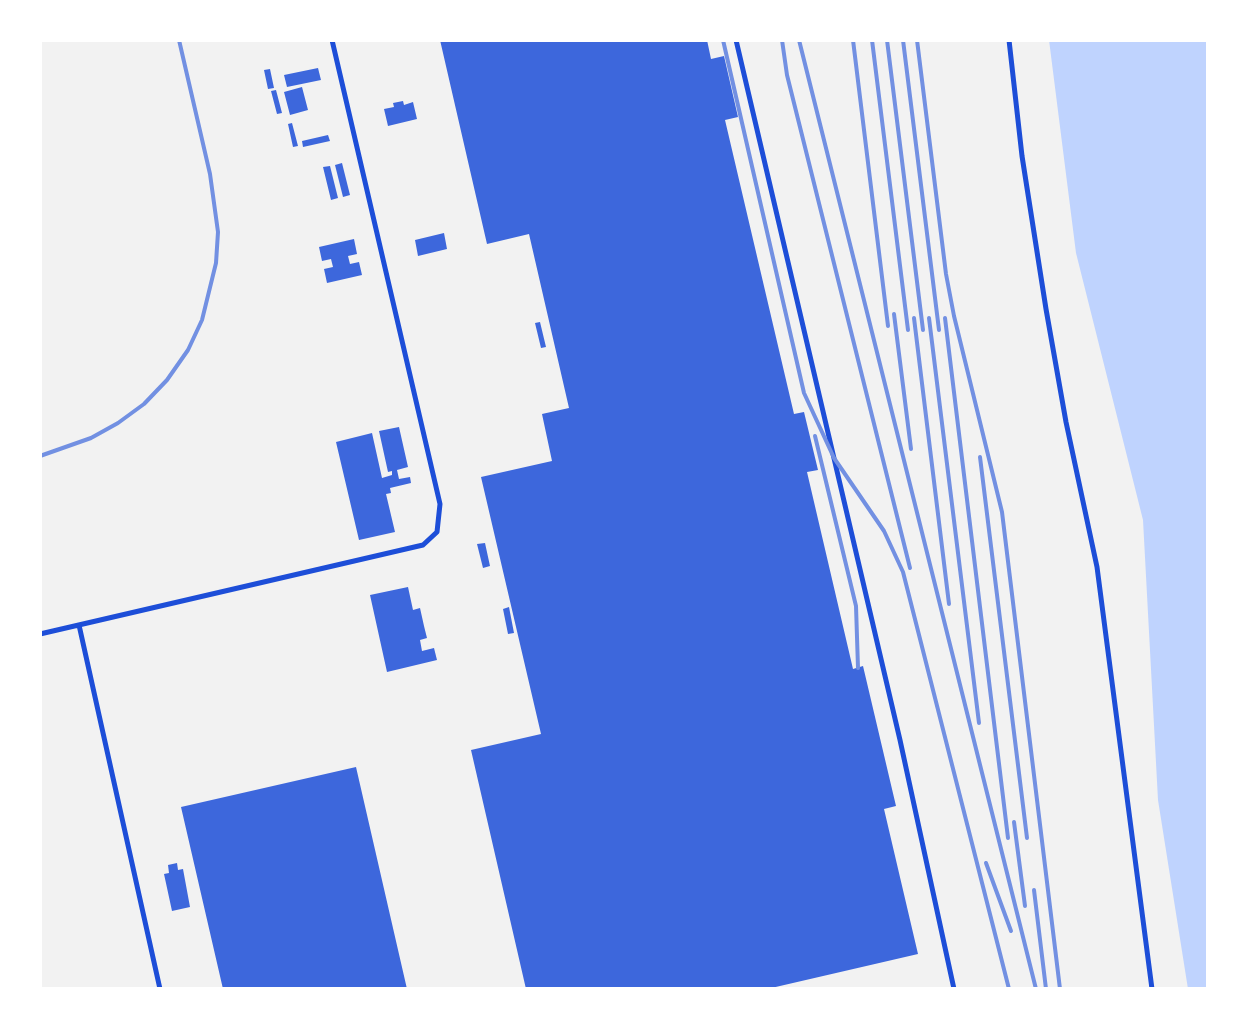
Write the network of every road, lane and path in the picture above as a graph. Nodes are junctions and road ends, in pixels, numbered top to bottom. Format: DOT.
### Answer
graph roads {
  1 [pos="332,40"];
  2 [pos="736,40"];
  3 [pos="1009,40"];
  4 [pos="79,625"];
  5 [pos="40,634"];
  6 [pos="160,989"];
  7 [pos="954,989"];
  8 [pos="1152,989"];
  1 -- 4 [label="street"];
  2 -- 7 [label="street"];
  3 -- 8 [label="street"];
  4 -- 5 [label="street"];
  4 -- 6 [label="street"];
}
